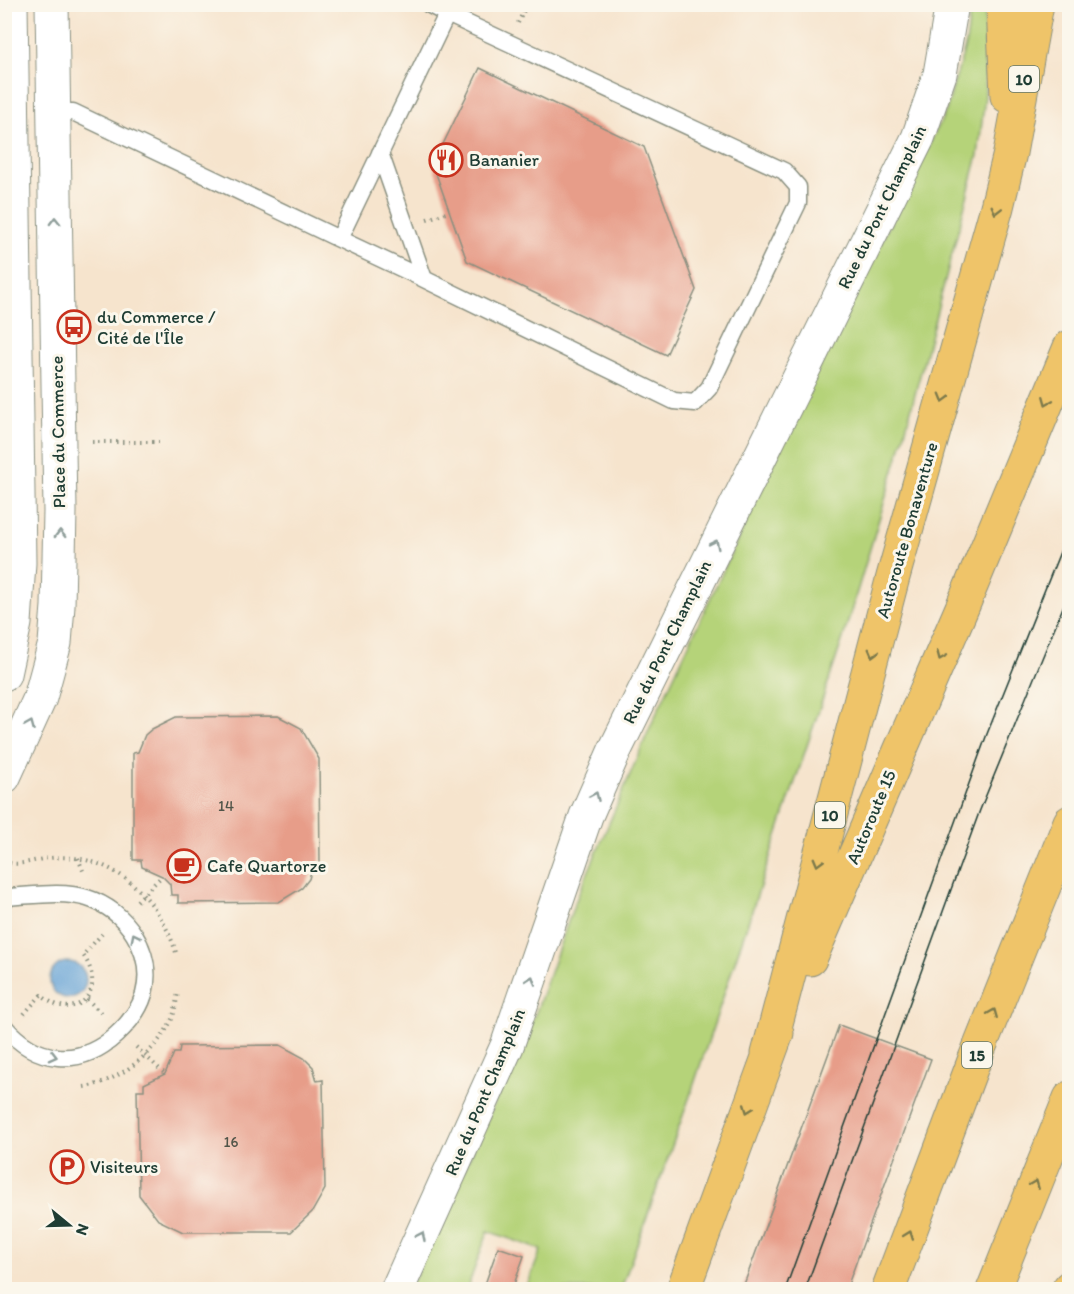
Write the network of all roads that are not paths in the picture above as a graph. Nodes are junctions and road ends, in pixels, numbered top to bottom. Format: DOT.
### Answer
graph roads {
  1 [pos="11,4"];
  2 [pos="52,4"];
  3 [pos="428,4"];
  4 [pos="952,4"];
  5 [pos="1003,4"];
  6 [pos="1037,4"];
  7 [pos="447,14"];
  8 [pos="53,112"];
  9 [pos="380,153"];
  10 [pos="1010,153"];
  11 [pos="339,239"];
  12 [pos="10,279"];
  13 [pos="55,279"];
  14 [pos="424,279"];
  15 [pos="1070,347"];
  16 [pos="4,674"];
  17 [pos="4,777"];
  18 [pos="1070,822"];
  19 [pos="4,897"];
  20 [pos="11,1023"];
  21 [pos="768,1054"];
  22 [pos="1070,1098"];
  23 [pos="397,1290"];
  24 [pos="683,1290"];
  25 [pos="888,1290"];
  26 [pos="993,1290"];
  1 -- 12 [label="street"];
  2 -- 8 [label="street, Place du Commerce"];
  3 -- 7 [label="lane"];
  23 -- 4 [label="street, Rue du Pont Champlain, one-way"];
  5 -- 10 [label="highway"];
  6 -- 10 [label="highway, Autoroute Bonaventure / 10"];
  7 -- 9 [label="lane"];
  7 -- 14 [label="lane"];
  8 -- 11 [label="lane"];
  13 -- 8 [label="street, Place du Commerce, one-way"];
  9 -- 11 [label="lane"];
  9 -- 14 [label="lane"];
  10 -- 21 [label="highway, Autoroute Bonaventure / 10, one-way"];
  11 -- 14 [label="lane"];
  12 -- 13 [label="lane"];
  12 -- 16 [label="street"];
  17 -- 13 [label="street, Place du Commerce, one-way"];
  15 -- 21 [label="highway, Autoroute 15, one-way"];
  25 -- 18 [label="highway, 15, one-way"];
  20 -- 19 [label="lane, one-way"];
  21 -- 24 [label="highway, Autoroute 15 / 10, one-way"];
  26 -- 22 [label="highway, one-way"];
}
